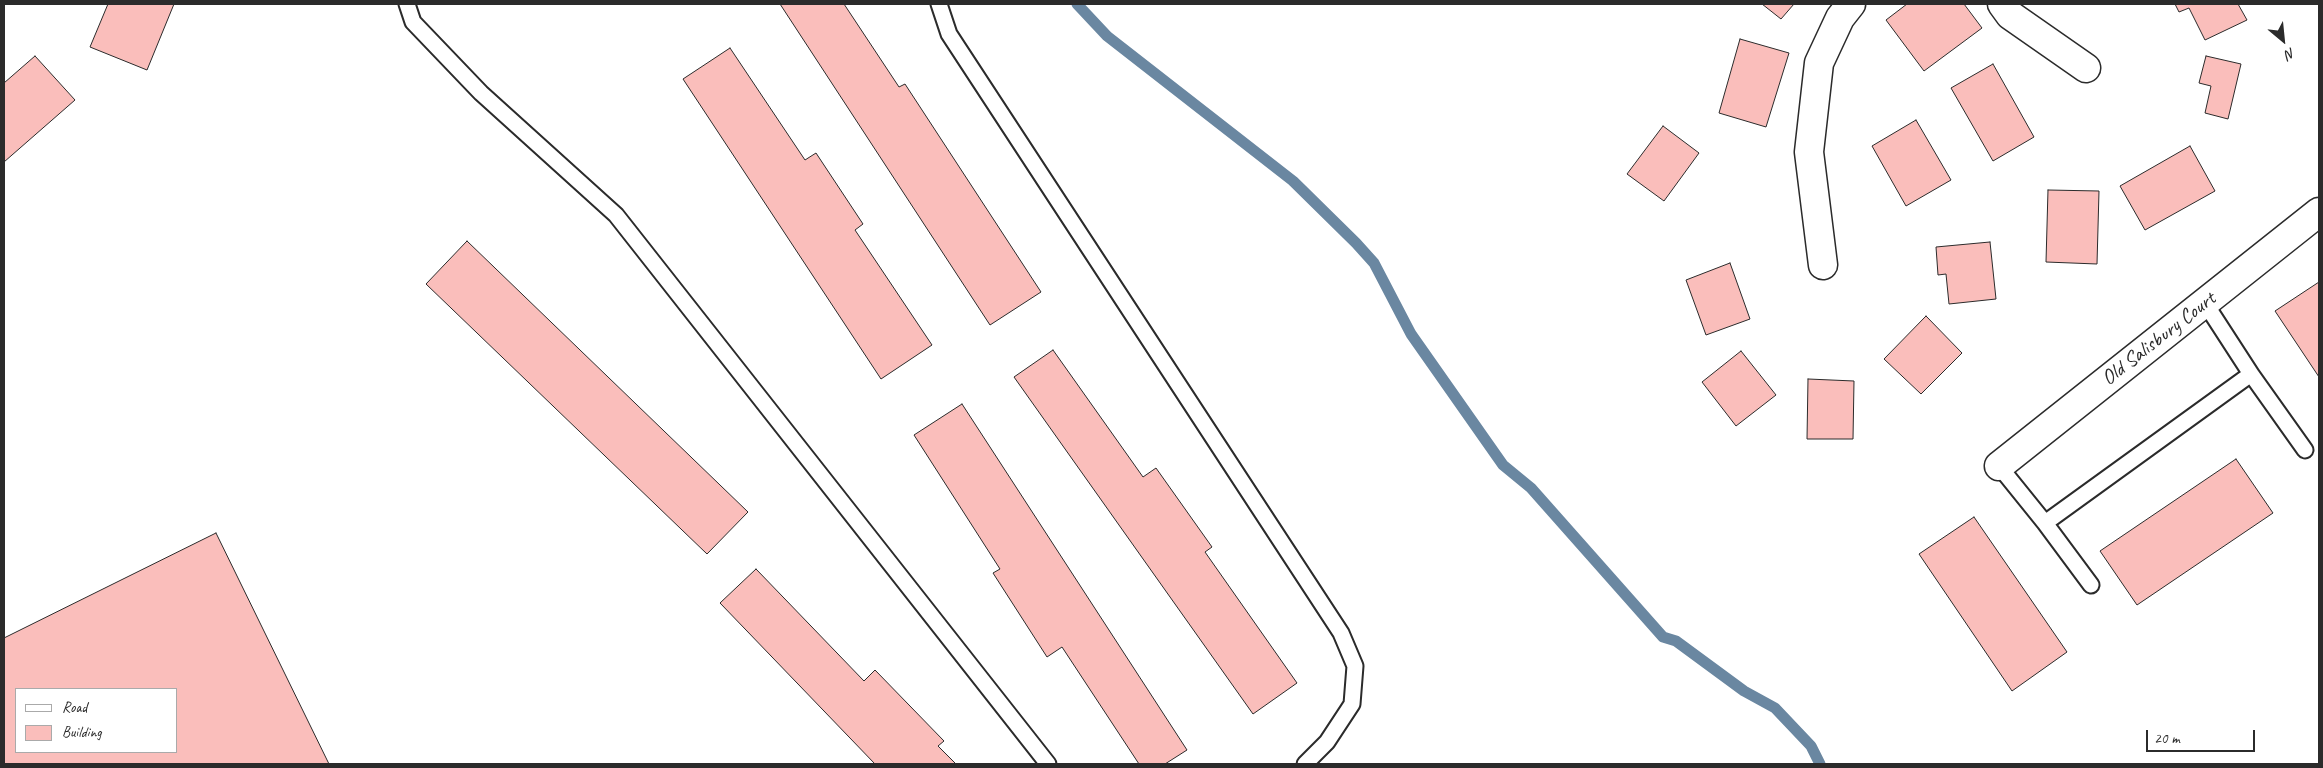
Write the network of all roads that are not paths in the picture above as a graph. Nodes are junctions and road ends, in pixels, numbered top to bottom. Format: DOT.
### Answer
graph roads {
  1 [pos="407,4"];
  2 [pos="939,4"];
  3 [pos="1851,4"];
  4 [pos="2002,4"];
  5 [pos="2086,68"];
  6 [pos="2319,212"];
  7 [pos="1822,264"];
  8 [pos="2205,303"];
  9 [pos="2251,374"];
  10 [pos="2305,450"];
  11 [pos="1999,466"];
  12 [pos="2045,523"];
  13 [pos="2091,585"];
  14 [pos="1048,764"];
  15 [pos="1305,764"];
  1 -- 14 [label="lane"];
  2 -- 15 [label="lane"];
  3 -- 7 [label="street"];
  4 -- 5 [label="street"];
  6 -- 8 [label="street, Old Salisbury Court"];
  8 -- 9 [label="lane"];
  8 -- 11 [label="street, Old Salisbury Court"];
  9 -- 10 [label="lane"];
  9 -- 12 [label="lane"];
  11 -- 12 [label="lane"];
  12 -- 13 [label="lane"];
}
